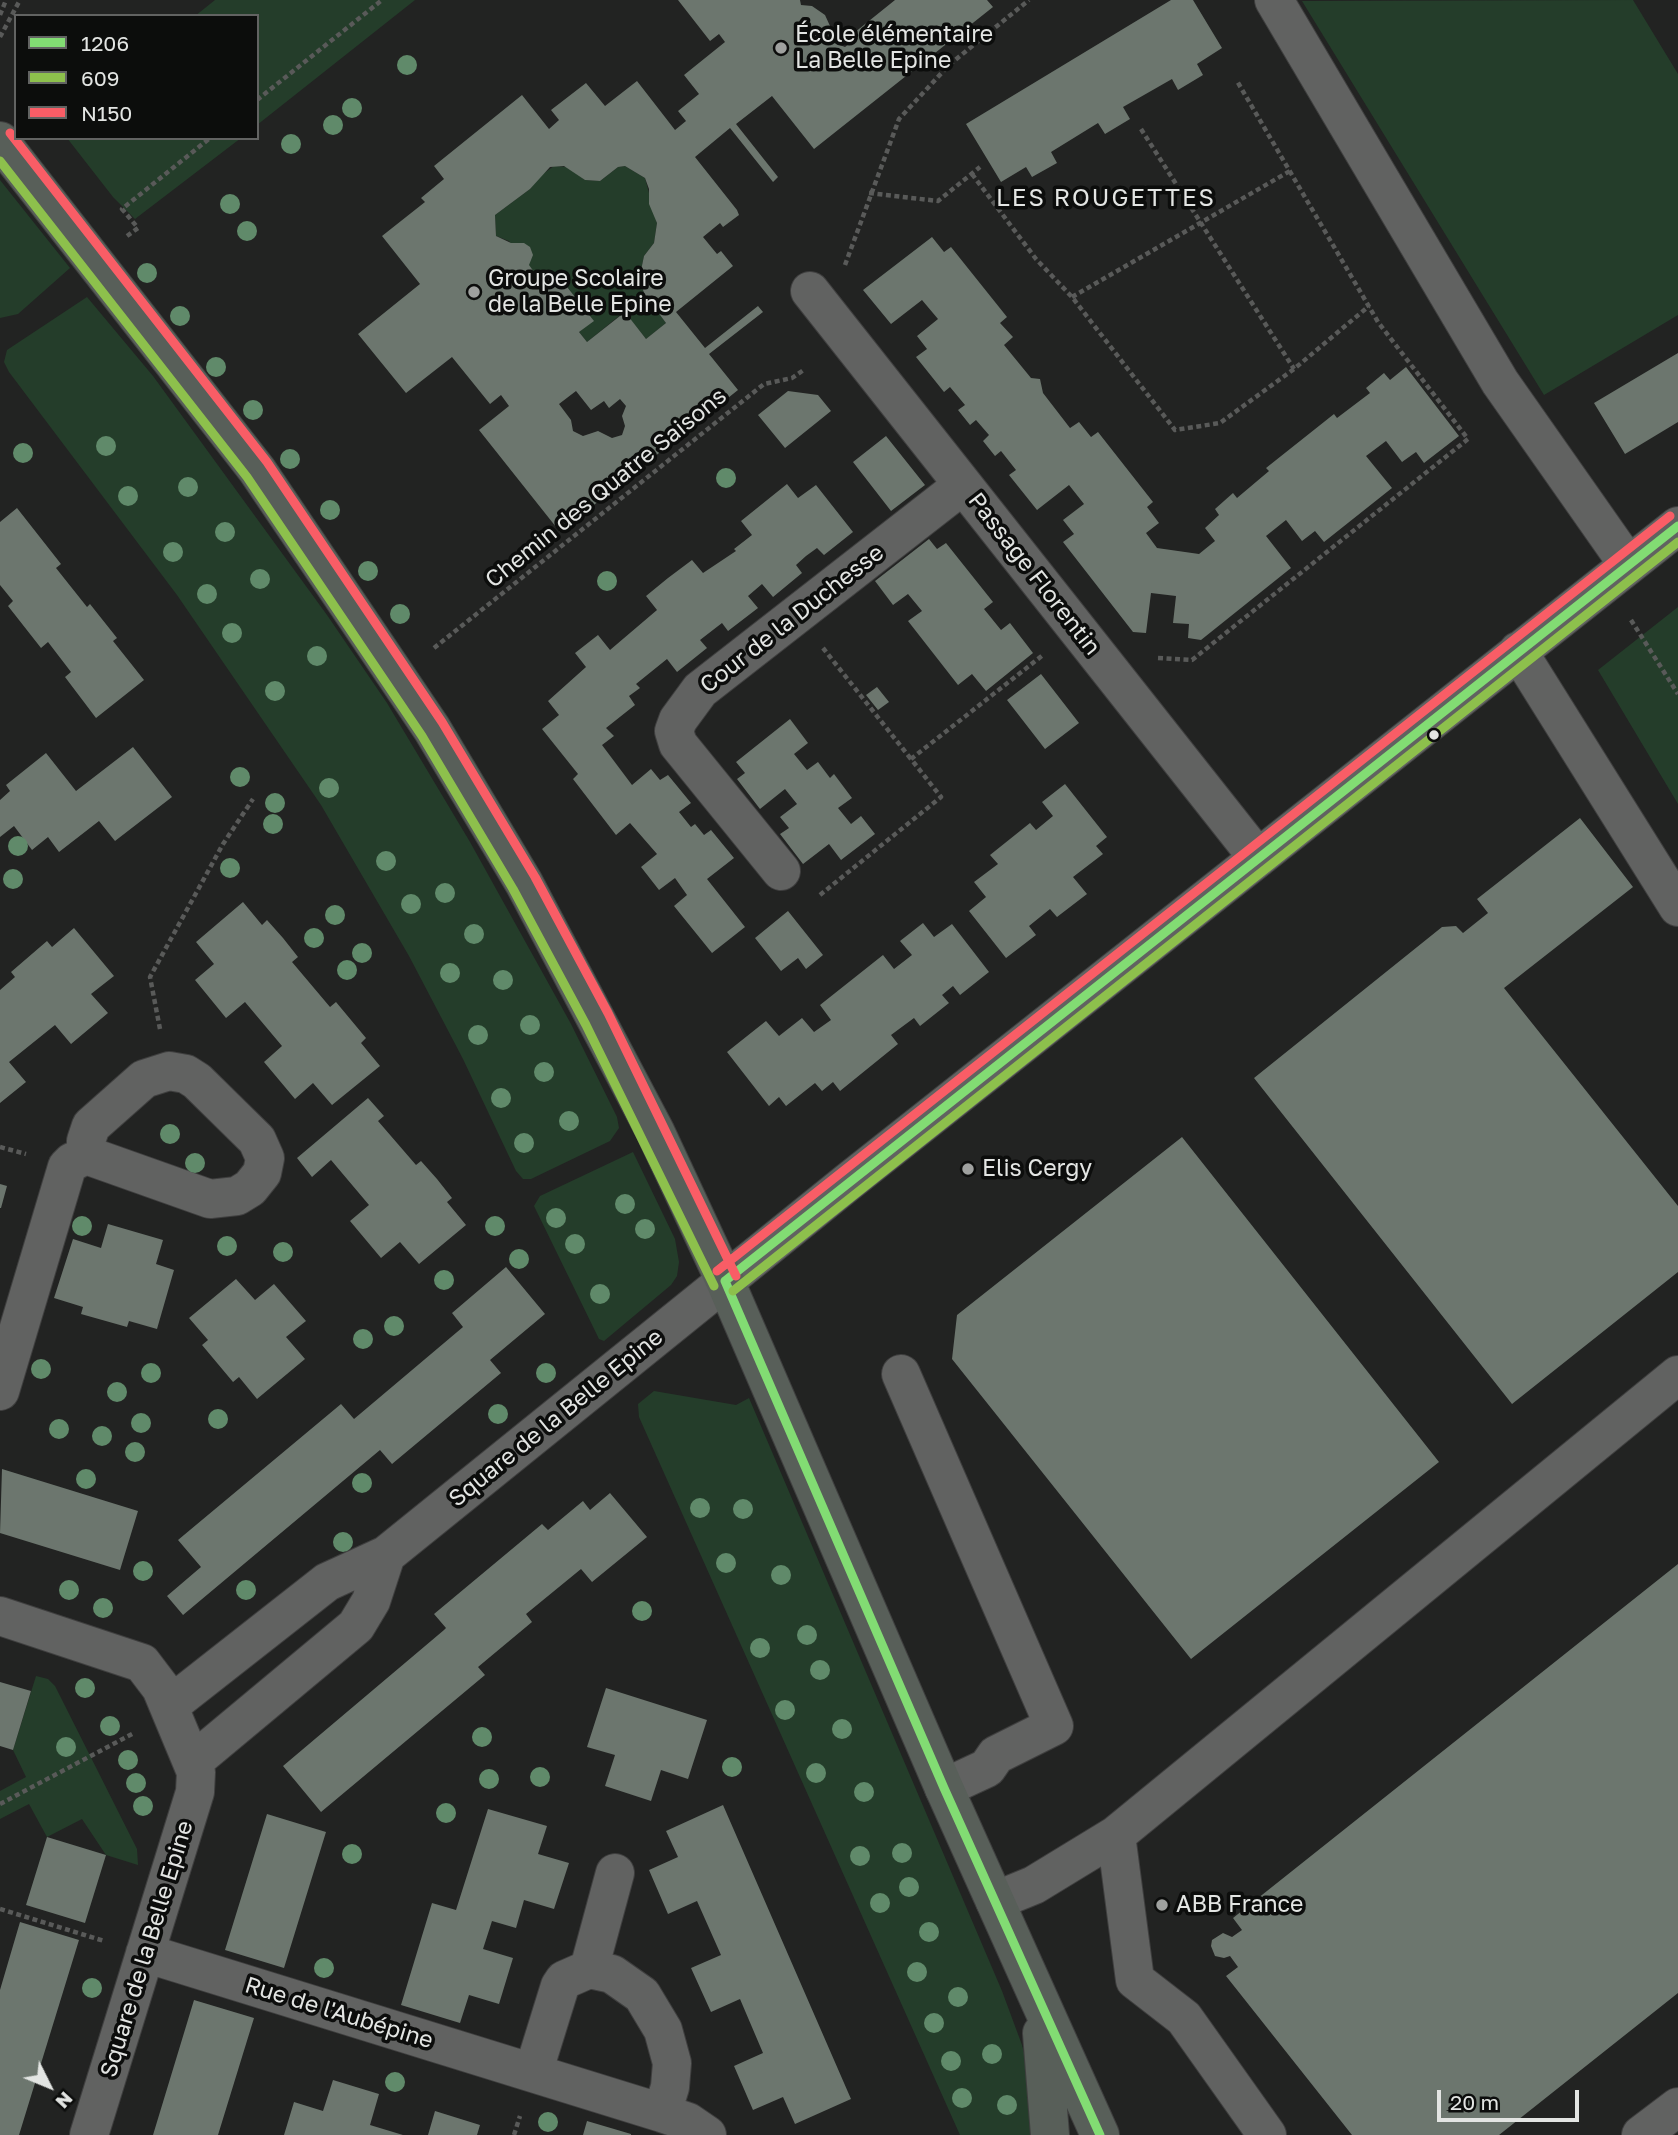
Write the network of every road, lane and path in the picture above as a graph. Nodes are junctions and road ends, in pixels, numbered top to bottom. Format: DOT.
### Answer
graph roads {
  1 [pos="6,0"];
  2 [pos="20,0"];
  3 [pos="382,0"];
  4 [pos="1029,0"];
  5 [pos="1280,5"];
  6 [pos="0,15"];
  7 [pos="0,37"];
  8 [pos="1237,81"];
  9 [pos="259,98"];
  10 [pos="1141,129"];
  11 [pos="208,140"];
  12 [pos="0,141"];
  13 [pos="980,167"];
  14 [pos="1290,171"];
  15 [pos="972,174"];
  16 [pos="869,193"];
  17 [pos="1199,225"];
  18 [pos="127,237"];
  19 [pos="815,297"];
  20 [pos="1072,297"];
  21 [pos="1369,306"];
  22 [pos="805,369"];
  23 [pos="1294,369"];
  24 [pos="963,485"];
  25 [pos="1678,526"];
  26 [pos="1617,572"];
  27 [pos="797,614"];
  28 [pos="1076,628"];
  29 [pos="434,649"];
  30 [pos="1518,651"];
  31 [pos="1120,684"];
  32 [pos="1678,694"];
  33 [pos="911,759"];
  34 [pos="253,799"];
  35 [pos="1258,858"];
  36 [pos="781,871"];
  37 [pos="1678,907"];
  38 [pos="169,1071"];
  39 [pos="86,1155"];
  40 [pos="725,1281"];
  41 [pos="901,1374"];
  42 [pos="1678,1375"];
  43 [pos="0,1391"];
  44 [pos="386,1555"];
  45 [pos="0,1616"];
  46 [pos="171,1710"];
  47 [pos="194,1761"];
  48 [pos="944,1788"];
  49 [pos="0,1804"];
  50 [pos="1116,1835"];
  51 [pos="615,1873"];
  52 [pos="995,1901"];
  53 [pos="0,1909"];
  54 [pos="145,1954"];
  55 [pos="589,1969"];
  56 [pos="1039,2003"];
  57 [pos="533,2073"];
  58 [pos="1678,2107"];
  59 [pos="662,2113"];
  60 [pos="89,2135"];
  61 [pos="706,2135"];
  62 [pos="1050,2135"];
  63 [pos="1100,2135"];
  64 [pos="1266,2135"];
  65 [pos="1641,2135"];
  1 -- 6 [label="path"];
  2 -- 7 [label="path"];
  3 -- 9 [label="path"];
  4 -- 16 [label="path"];
  5 -- 26 [label="street"];
  8 -- 14 [label="path"];
  10 -- 17 [label="path"];
  11 -- 18 [label="path"];
  12 -- 40 [label="main road"];
  13 -- 15 [label="path"];
  14 -- 17 [label="path"];
  14 -- 21 [label="path"];
  15 -- 16 [label="path"];
  15 -- 20 [label="path"];
  16 -- 19 [label="path"];
  17 -- 20 [label="path"];
  17 -- 23 [label="path"];
  19 -- 24 [label="street, Passage Florentin"];
  20 -- 23 [label="path"];
  21 -- 23 [label="path"];
  21 -- 31 [label="path"];
  22 -- 29 [label="path, Chemin des Quatre Saisons"];
  24 -- 27 [label="street, Cour de la Duchesse"];
  24 -- 28 [label="street, Passage Florentin"];
  25 -- 26 [label="street, Square de la Belle Epine"];
  26 -- 30 [label="street, Square de la Belle Epine"];
  26 -- 32 [label="path"];
  27 -- 33 [label="path"];
  27 -- 36 [label="street, Cour de la Duchesse"];
  28 -- 31 [label="street, Passage Florentin"];
  28 -- 33 [label="path"];
  30 -- 35 [label="street, Square de la Belle Epine"];
  30 -- 37 [label="street"];
  31 -- 35 [label="street, Passage Florentin"];
  33 -- 36 [label="path"];
  34 -- 38 [label="path"];
  35 -- 40 [label="street, Square de la Belle Epine"];
  38 -- 39 [label="street"];
  38 -- 39 [label="street"];
  39 -- 43 [label="street"];
  40 -- 44 [label="street, Square de la Belle Epine"];
  40 -- 48 [label="main road"];
  41 -- 48 [label="street"];
  42 -- 50 [label="street"];
  44 -- 46 [label="street, Square de la Belle Epine"];
  44 -- 47 [label="street"];
  45 -- 46 [label="street, Square de la Belle Epine"];
  46 -- 47 [label="street, Square de la Belle Epine"];
  46 -- 49 [label="path"];
  47 -- 54 [label="street, Square de la Belle Epine"];
  48 -- 52 [label="main road"];
  50 -- 52 [label="street"];
  50 -- 64 [label="street"];
  51 -- 55 [label="street"];
  52 -- 56 [label="main road"];
  53 -- 54 [label="path"];
  54 -- 57 [label="street, Rue de l'Aubépine"];
  54 -- 60 [label="street, Square de la Belle Epine"];
  55 -- 57 [label="street"];
  55 -- 59 [label="street"];
  56 -- 62 [label="main road"];
  56 -- 63 [label="main road"];
  57 -- 59 [label="street, Rue de l'Aubépine"];
  58 -- 65 [label="street"];
  59 -- 61 [label="street, Rue de l'Aubépine"];
}
